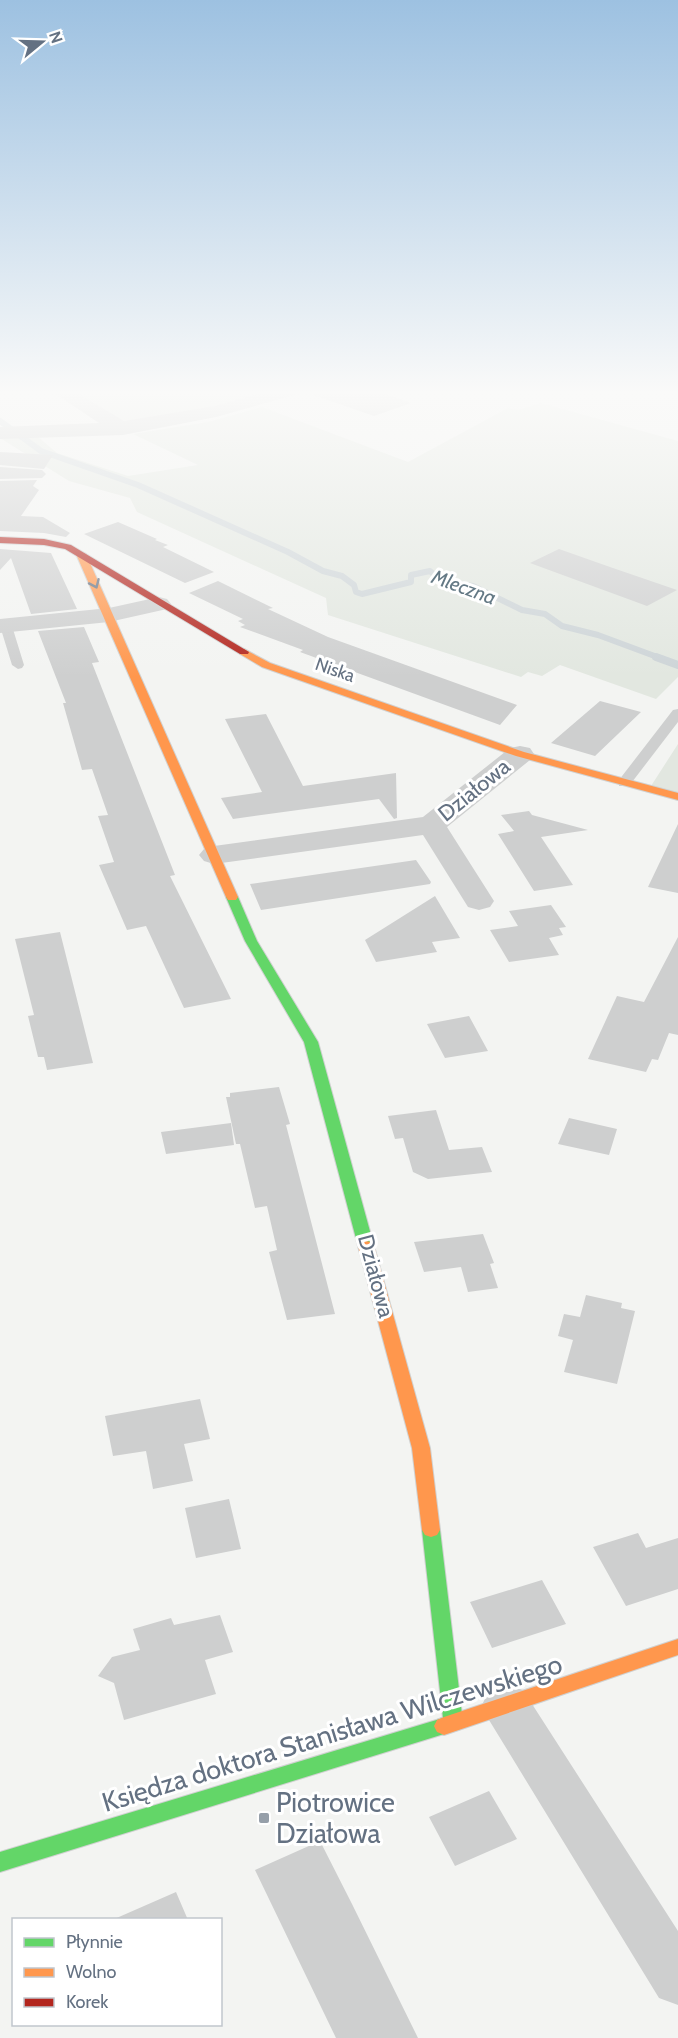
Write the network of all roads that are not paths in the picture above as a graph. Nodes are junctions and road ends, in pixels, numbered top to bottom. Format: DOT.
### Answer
graph roads {
  1 [pos="0,540"];
  2 [pos="81,554"];
  3 [pos="159,604"];
  4 [pos="109,615"];
  5 [pos="3,626"];
  6 [pos="18,665"];
  7 [pos="678,713"];
  8 [pos="520,753"];
  9 [pos="624,783"];
  10 [pos="678,797"];
  11 [pos="431,825"];
  12 [pos="214,855"];
  13 [pos="479,902"];
  14 [pos="678,1647"];
  15 [pos="506,1705"];
  16 [pos="453,1723"];
  17 [pos="0,1862"];
  18 [pos="678,1979"];
  1 -- 2 [label="street, Niska"];
  2 -- 3 [label="street, Niska"];
  2 -- 4 [label="street, Działowa, one-way"];
  3 -- 4 [label="street"];
  3 -- 8 [label="street, Niska"];
  4 -- 5 [label="street"];
  4 -- 12 [label="street, Działowa"];
  5 -- 6 [label="lane"];
  7 -- 9 [label="lane"];
  8 -- 9 [label="street, Niska"];
  8 -- 11 [label="street, Działowa"];
  9 -- 10 [label="street, Niska"];
  11 -- 12 [label="street, Działowa"];
  11 -- 13 [label="street"];
  12 -- 16 [label="street, Działowa"];
  14 -- 15 [label="street, Księdza doktora Stanisława Wilczewskiego"];
  15 -- 16 [label="street, Księdza doktora Stanisława Wilczewskiego"];
  15 -- 18 [label="street"];
  16 -- 17 [label="street, Księdza doktora Stanisława Wilczewskiego"];
}
